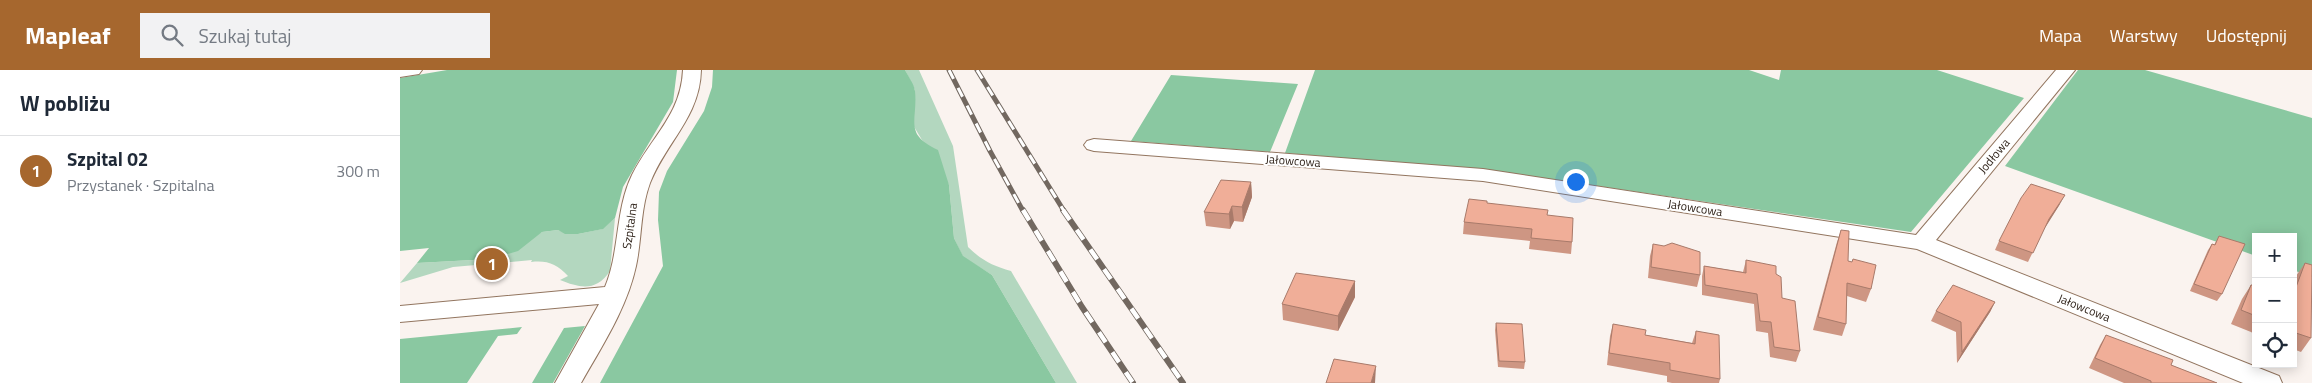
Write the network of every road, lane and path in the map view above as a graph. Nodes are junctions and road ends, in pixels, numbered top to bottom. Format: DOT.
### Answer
graph roads {
  1 [pos="413,70"];
  2 [pos="692,70"];
  3 [pos="2066,70"];
  4 [pos="400,72"];
  5 [pos="1094,145"];
  6 [pos="1922,243"];
  7 [pos="616,294"];
  8 [pos="400,314"];
  9 [pos="568,383"];
  10 [pos="2269,383"];
  1 -- 4 [label="street"];
  2 -- 7 [label="street, Szpitalna"];
  3 -- 6 [label="street, Jodłowa"];
  5 -- 6 [label="street, Jałowcowa"];
  6 -- 10 [label="street, Jałowcowa"];
  7 -- 8 [label="street"];
  7 -- 9 [label="street, Szpitalna"];
}
